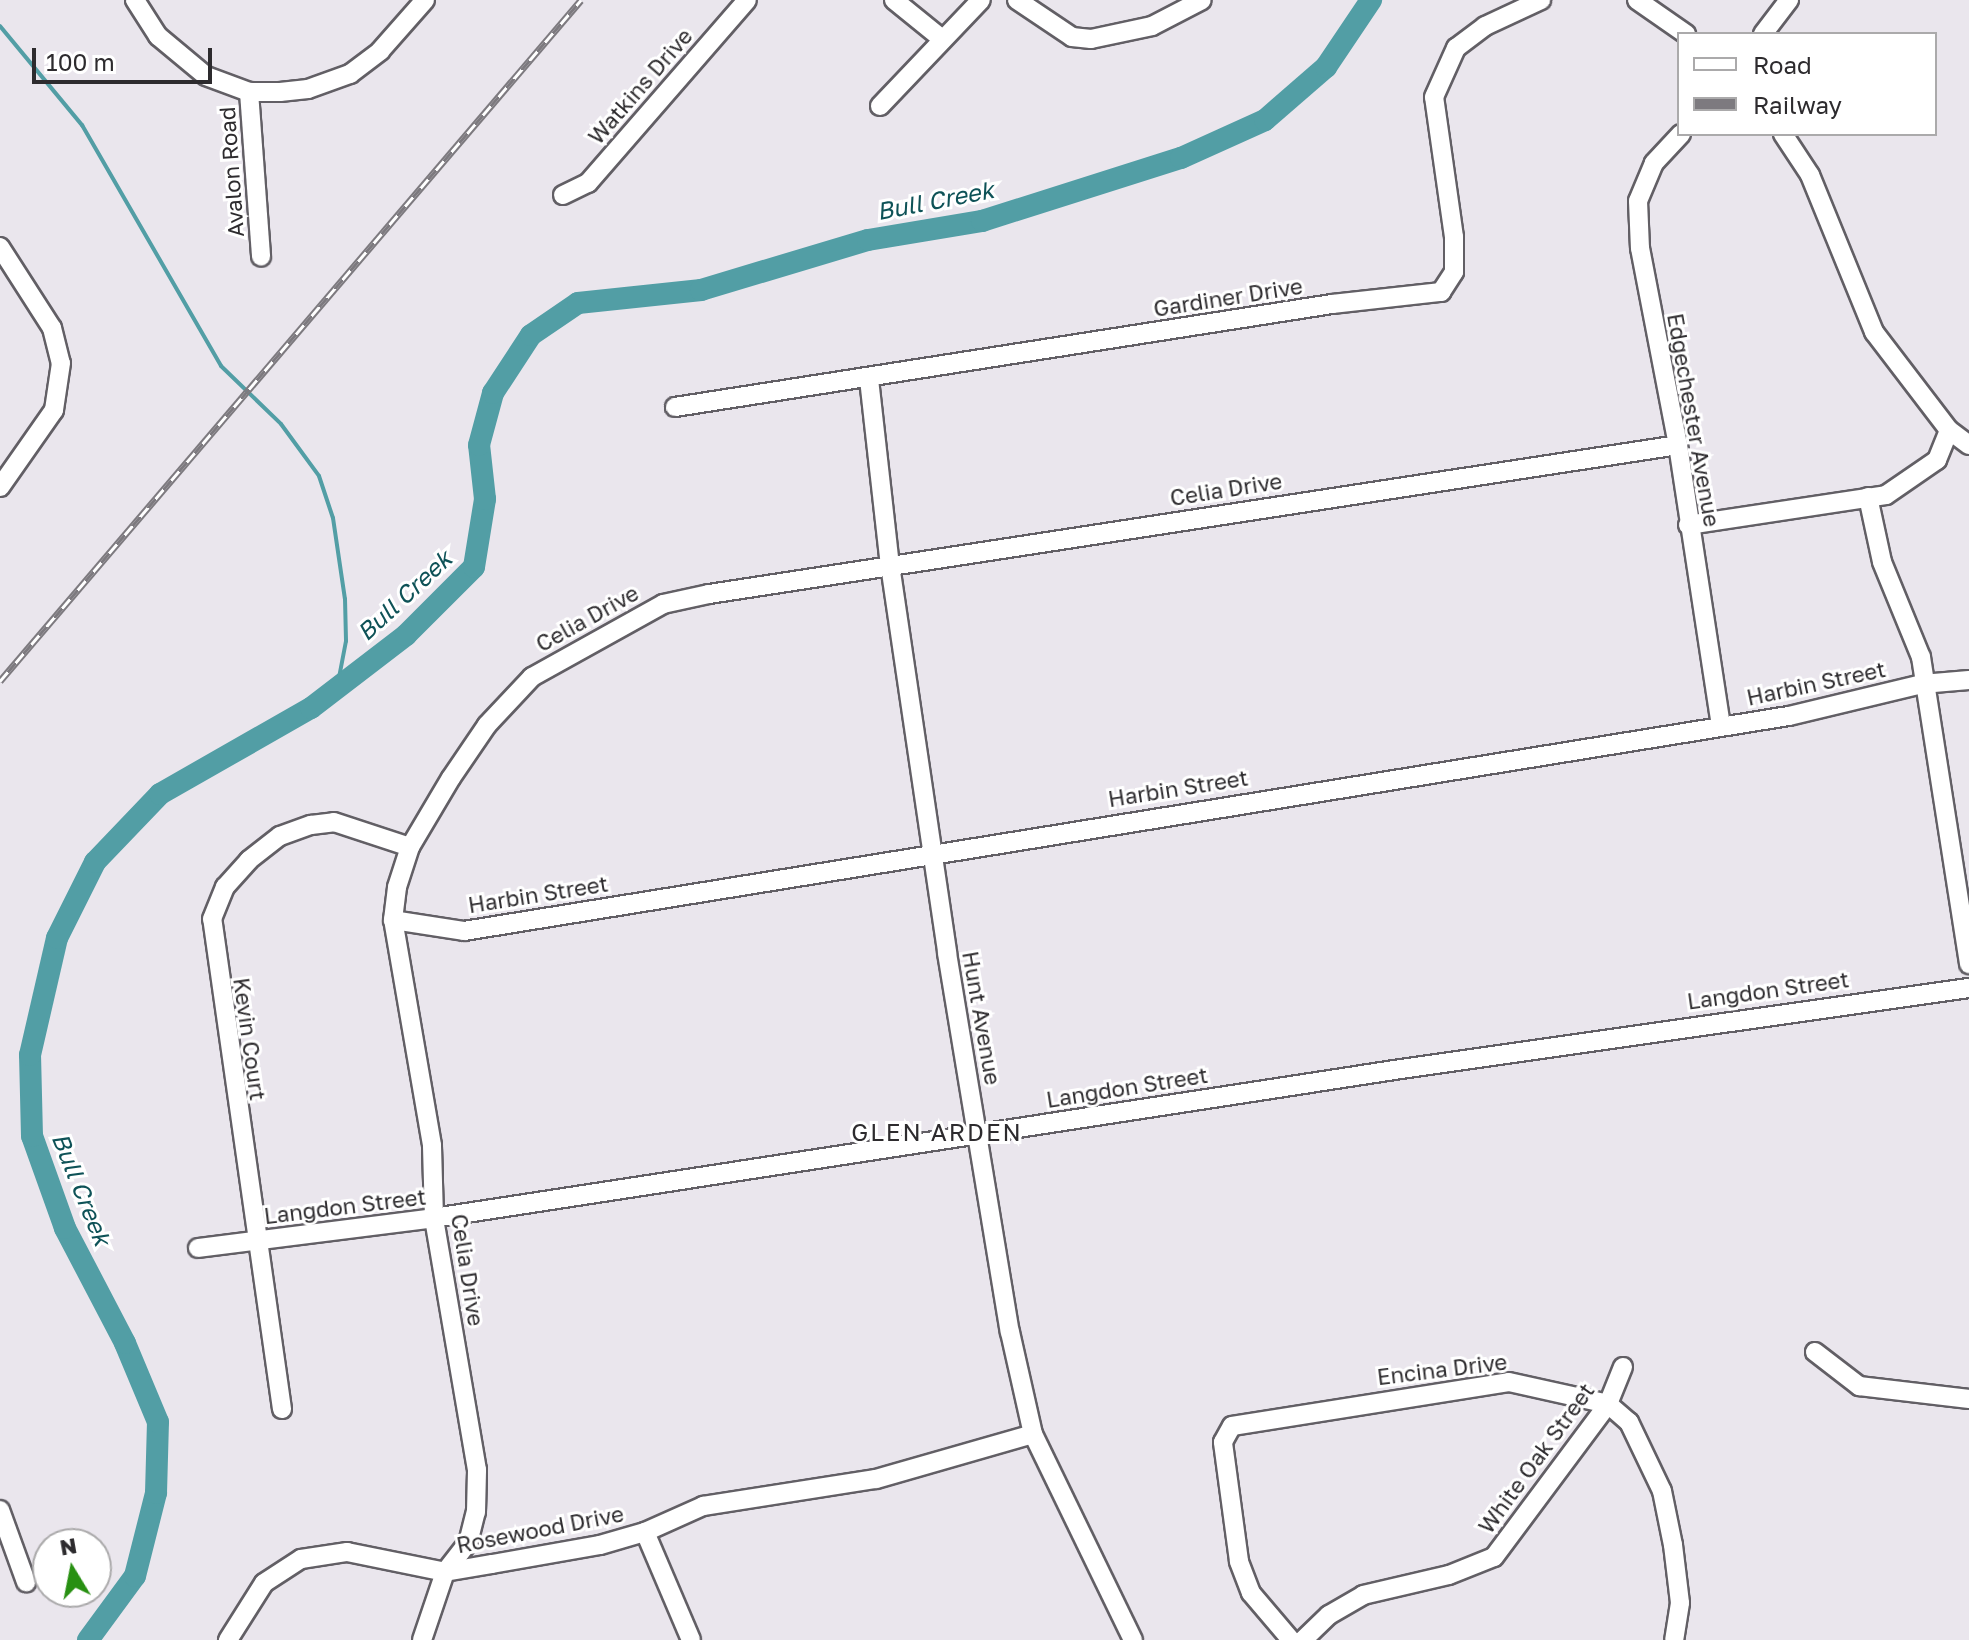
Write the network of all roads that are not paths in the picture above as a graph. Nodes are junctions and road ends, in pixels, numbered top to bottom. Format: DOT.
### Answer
graph roads {
  1 [pos="135,0"];
  2 [pos="425,0"];
  3 [pos="747,0"];
  4 [pos="894,0"];
  5 [pos="981,0"];
  6 [pos="1017,0"];
  7 [pos="1202,0"];
  8 [pos="1541,0"];
  9 [pos="1637,0"];
  10 [pos="1789,0"];
  11 [pos="1683,32"];
  12 [pos="1765,32"];
  13 [pos="942,39"];
  14 [pos="249,92"];
  15 [pos="880,106"];
  16 [pos="1679,136"];
  17 [pos="1784,136"];
  18 [pos="563,195"];
  19 [pos="0,247"];
  20 [pos="261,257"];
  21 [pos="869,379"];
  22 [pos="675,407"];
  23 [pos="1949,430"];
  24 [pos="1678,445"];
  25 [pos="1969,447"];
  26 [pos="1937,460"];
  27 [pos="0,487"];
  28 [pos="1868,497"];
  29 [pos="1688,525"];
  30 [pos="890,565"];
  31 [pos="1969,680"];
  32 [pos="1922,684"];
  33 [pos="1721,726"];
  34 [pos="410,847"];
  35 [pos="952,850"];
  36 [pos="933,853"];
  37 [pos="936,878"];
  38 [pos="393,920"];
  39 [pos="1969,964"];
  40 [pos="1969,988"];
  41 [pos="977,1135"];
  42 [pos="434,1218"];
  43 [pos="254,1242"];
  44 [pos="198,1248"];
  45 [pos="1815,1352"];
  46 [pos="1623,1367"];
  47 [pos="1969,1399"];
  48 [pos="1608,1404"];
  49 [pos="282,1409"];
  50 [pos="1033,1434"];
  51 [pos="0,1510"];
  52 [pos="645,1532"];
  53 [pos="445,1572"];
  54 [pos="26,1582"];
  55 [pos="228,1640"];
  56 [pos="422,1640"];
  57 [pos="691,1640"];
  58 [pos="1133,1640"];
  59 [pos="1291,1640"];
  60 [pos="1303,1640"];
  61 [pos="1674,1640"];
  1 -- 14 [label="street, Avalon Road"];
  2 -- 14 [label="street"];
  3 -- 18 [label="street, Watkins Drive"];
  4 -- 13 [label="street"];
  5 -- 13 [label="street"];
  6 -- 7 [label="street"];
  8 -- 21 [label="street, Gardiner Drive"];
  9 -- 11 [label="street"];
  10 -- 12 [label="street"];
  13 -- 15 [label="street"];
  14 -- 20 [label="street, Avalon Road"];
  16 -- 24 [label="street, Edgechester Avenue"];
  17 -- 23 [label="street"];
  19 -- 27 [label="street"];
  21 -- 22 [label="street, Gardiner Drive"];
  21 -- 30 [label="street, Hunt Avenue"];
  23 -- 25 [label="street"];
  23 -- 26 [label="street"];
  24 -- 29 [label="street, Edgechester Avenue"];
  24 -- 30 [label="street, Celia Drive"];
  25 -- 26 [label="street"];
  26 -- 28 [label="street"];
  28 -- 29 [label="street"];
  28 -- 32 [label="street"];
  29 -- 33 [label="street, Edgechester Avenue"];
  30 -- 34 [label="street, Celia Drive"];
  30 -- 36 [label="street, Hunt Avenue"];
  31 -- 32 [label="street, Harbin Street"];
  32 -- 33 [label="street, Harbin Street"];
  32 -- 39 [label="street"];
  33 -- 35 [label="street, Harbin Street"];
  34 -- 38 [label="street, Celia Drive"];
  34 -- 43 [label="street, Kevin Court"];
  35 -- 36 [label="street, Harbin Street"];
  35 -- 37 [label="street"];
  36 -- 37 [label="street, Hunt Avenue"];
  36 -- 38 [label="street, Harbin Street"];
  37 -- 41 [label="street, Hunt Avenue"];
  38 -- 42 [label="street, Celia Drive"];
  40 -- 41 [label="street, Langdon Street"];
  41 -- 42 [label="street, Langdon Street"];
  41 -- 50 [label="street, Hunt Avenue"];
  42 -- 43 [label="street, Langdon Street"];
  42 -- 53 [label="street, Celia Drive"];
  43 -- 44 [label="street, Langdon Street"];
  43 -- 49 [label="street, Kevin Court"];
  45 -- 47 [label="street"];
  46 -- 48 [label="street, White Oak Street"];
  48 -- 59 [label="street, Encina Drive"];
  48 -- 60 [label="street, White Oak Street"];
  48 -- 61 [label="street"];
  50 -- 52 [label="street, Rosewood Drive"];
  50 -- 58 [label="street, Hunt Avenue"];
  51 -- 54 [label="street"];
  52 -- 53 [label="street, Rosewood Drive"];
  52 -- 57 [label="street"];
  53 -- 55 [label="street, Rosewood Drive"];
  53 -- 56 [label="street, Celia Drive"];
}
